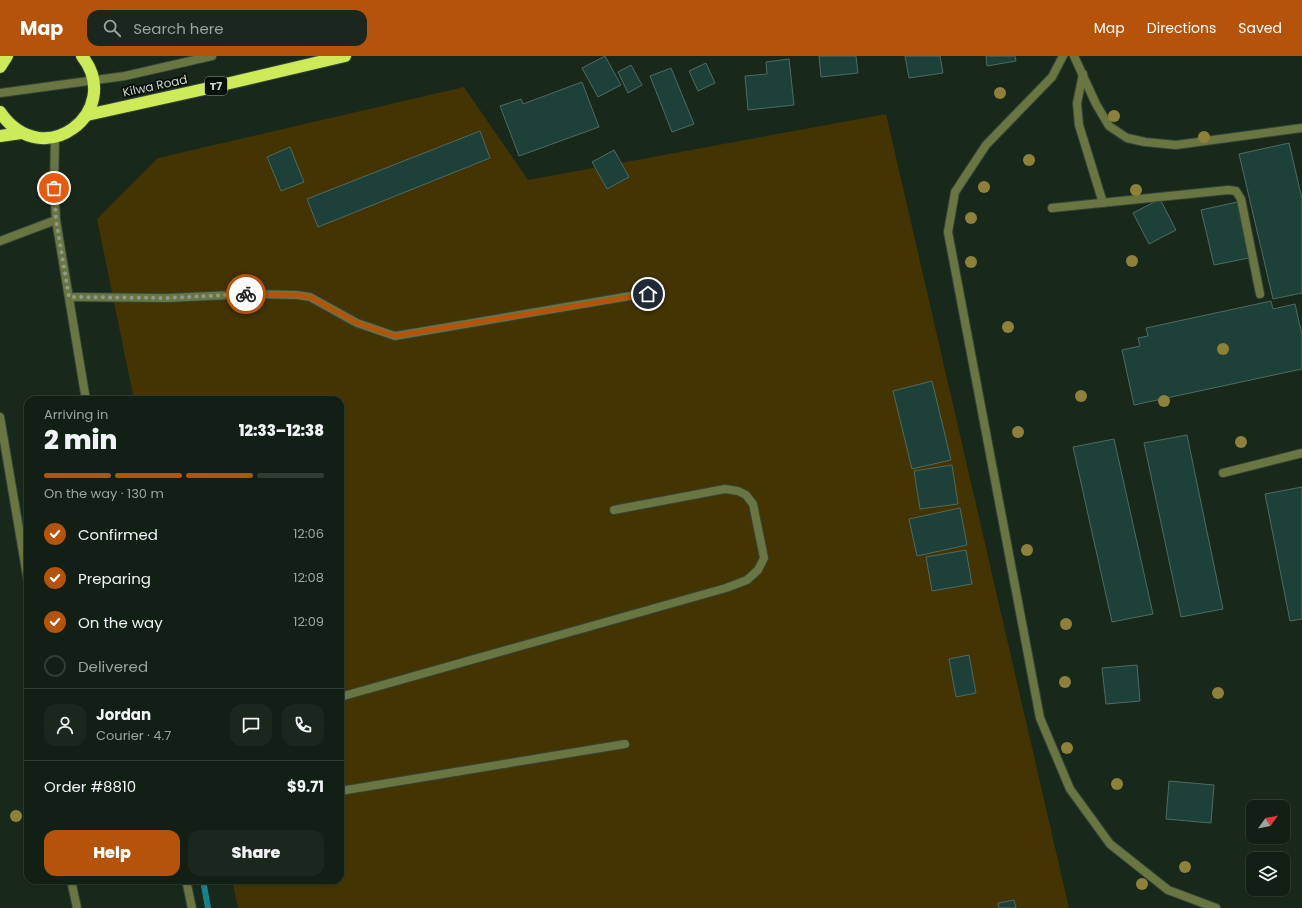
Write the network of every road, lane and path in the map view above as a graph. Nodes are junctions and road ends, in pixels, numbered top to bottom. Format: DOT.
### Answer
graph roads {
  1 [pos="7,56"];
  2 [pos="82,56"];
  3 [pos="212,56"];
  4 [pos="345,56"];
  5 [pos="1064,56"];
  6 [pos="1074,56"];
  7 [pos="0,67"];
  8 [pos="1083,74"];
  9 [pos="93,81"];
  10 [pos="0,94"];
  11 [pos="0,112"];
  12 [pos="87,115"];
  13 [pos="1302,128"];
  14 [pos="21,133"];
  15 [pos="0,136"];
  16 [pos="55,138"];
  17 [pos="1103,203"];
  18 [pos="1052,208"];
  19 [pos="56,220"];
  20 [pos="0,241"];
  21 [pos="648,294"];
  22 [pos="1260,294"];
  23 [pos="69,297"];
  24 [pos="85,396"];
  25 [pos="0,417"];
  26 [pos="1302,453"];
  27 [pos="1223,473"];
  28 [pos="614,510"];
  29 [pos="24,558"];
  30 [pos="344,696"];
  31 [pos="625,744"];
  32 [pos="344,790"];
  33 [pos="72,884"];
  34 [pos="187,884"];
  35 [pos="78,908"];
  36 [pos="192,908"];
  37 [pos="1216,908"];
  1 -- 7 [label="highway"];
  2 -- 9 [label="highway"];
  3 -- 9 [label="street"];
  4 -- 12 [label="highway, Kilwa Road / T7"];
  5 -- 37 [label="street"];
  6 -- 8 [label="street"];
  8 -- 13 [label="street"];
  8 -- 17 [label="street"];
  9 -- 10 [label="street"];
  9 -- 12 [label="highway"];
  11 -- 14 [label="highway"];
  12 -- 16 [label="highway"];
  14 -- 15 [label="highway"];
  14 -- 16 [label="highway"];
  16 -- 19 [label="street"];
  17 -- 18 [label="street"];
  17 -- 22 [label="street"];
  19 -- 20 [label="street"];
  19 -- 23 [label="street"];
  21 -- 23 [label="street"];
  23 -- 24 [label="street"];
  25 -- 29 [label="street"];
  26 -- 27 [label="street"];
  28 -- 30 [label="street"];
  31 -- 32 [label="street"];
  33 -- 35 [label="street"];
  34 -- 36 [label="street"];
}
